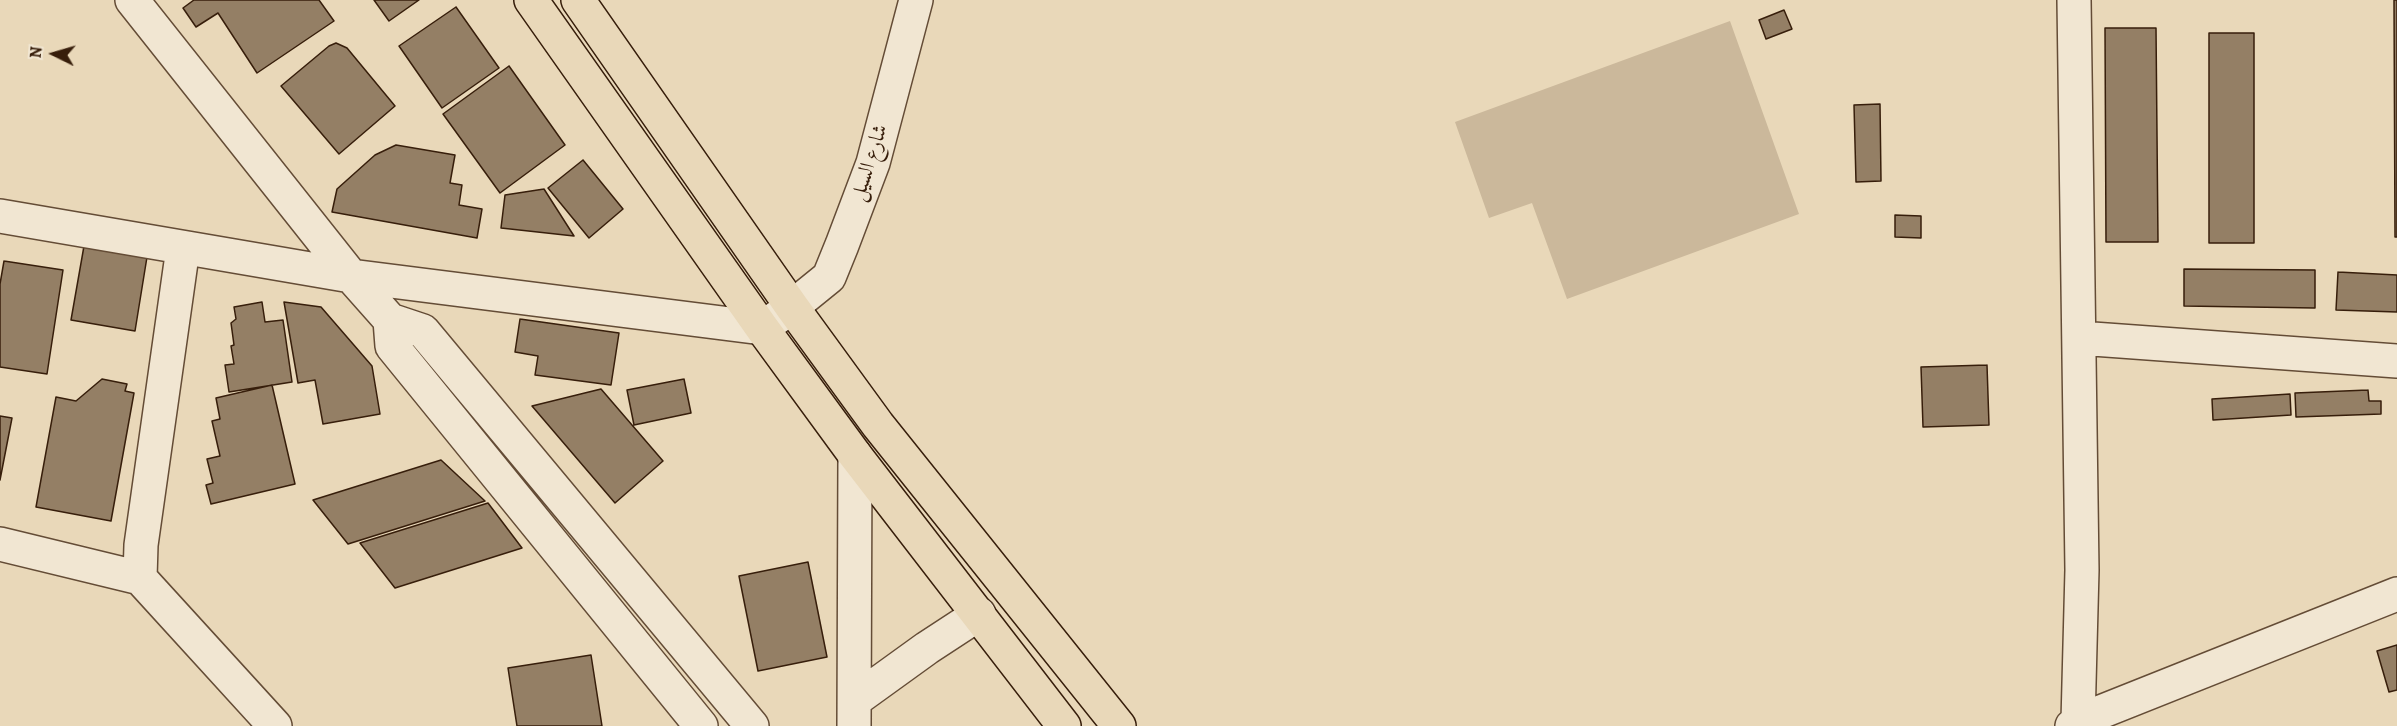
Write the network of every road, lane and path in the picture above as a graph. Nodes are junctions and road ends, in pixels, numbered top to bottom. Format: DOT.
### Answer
graph roads {
  1 [pos="132,0"];
  2 [pos="531,0"];
  3 [pos="578,0"];
  4 [pos="916,0"];
  5 [pos="2074,0"];
  6 [pos="0,216"];
  7 [pos="183,248"];
  8 [pos="351,276"];
  9 [pos="792,307"];
  10 [pos="390,320"];
  11 [pos="762,328"];
  12 [pos="2079,338"];
  13 [pos="2397,361"];
  14 [pos="855,455"];
  15 [pos="0,544"];
  16 [pos="140,578"];
  17 [pos="2397,594"];
  18 [pos="979,614"];
  19 [pos="855,713"];
  20 [pos="2075,724"];
  21 [pos="275,726"];
  22 [pos="700,726"];
  23 [pos="752,726"];
  24 [pos="1064,726"];
  25 [pos="1119,726"];
  1 -- 8 [label="street"];
  2 -- 11 [label="main road"];
  3 -- 9 [label="main road"];
  4 -- 9 [label="street, شارع السيل"];
  5 -- 12 [label="street"];
  6 -- 7 [label="street"];
  7 -- 8 [label="street"];
  7 -- 16 [label="street"];
  8 -- 10 [label="street"];
  8 -- 11 [label="street"];
  9 -- 11 [label="street, شارع السيل"];
  9 -- 25 [label="main road"];
  10 -- 22 [label="street"];
  10 -- 23 [label="street"];
  11 -- 14 [label="main road"];
  12 -- 13 [label="street"];
  12 -- 20 [label="street"];
  14 -- 18 [label="main road"];
  14 -- 19 [label="street"];
  15 -- 16 [label="street"];
  16 -- 21 [label="street"];
  17 -- 20 [label="street"];
  18 -- 19 [label="street"];
  18 -- 24 [label="main road"];
}
